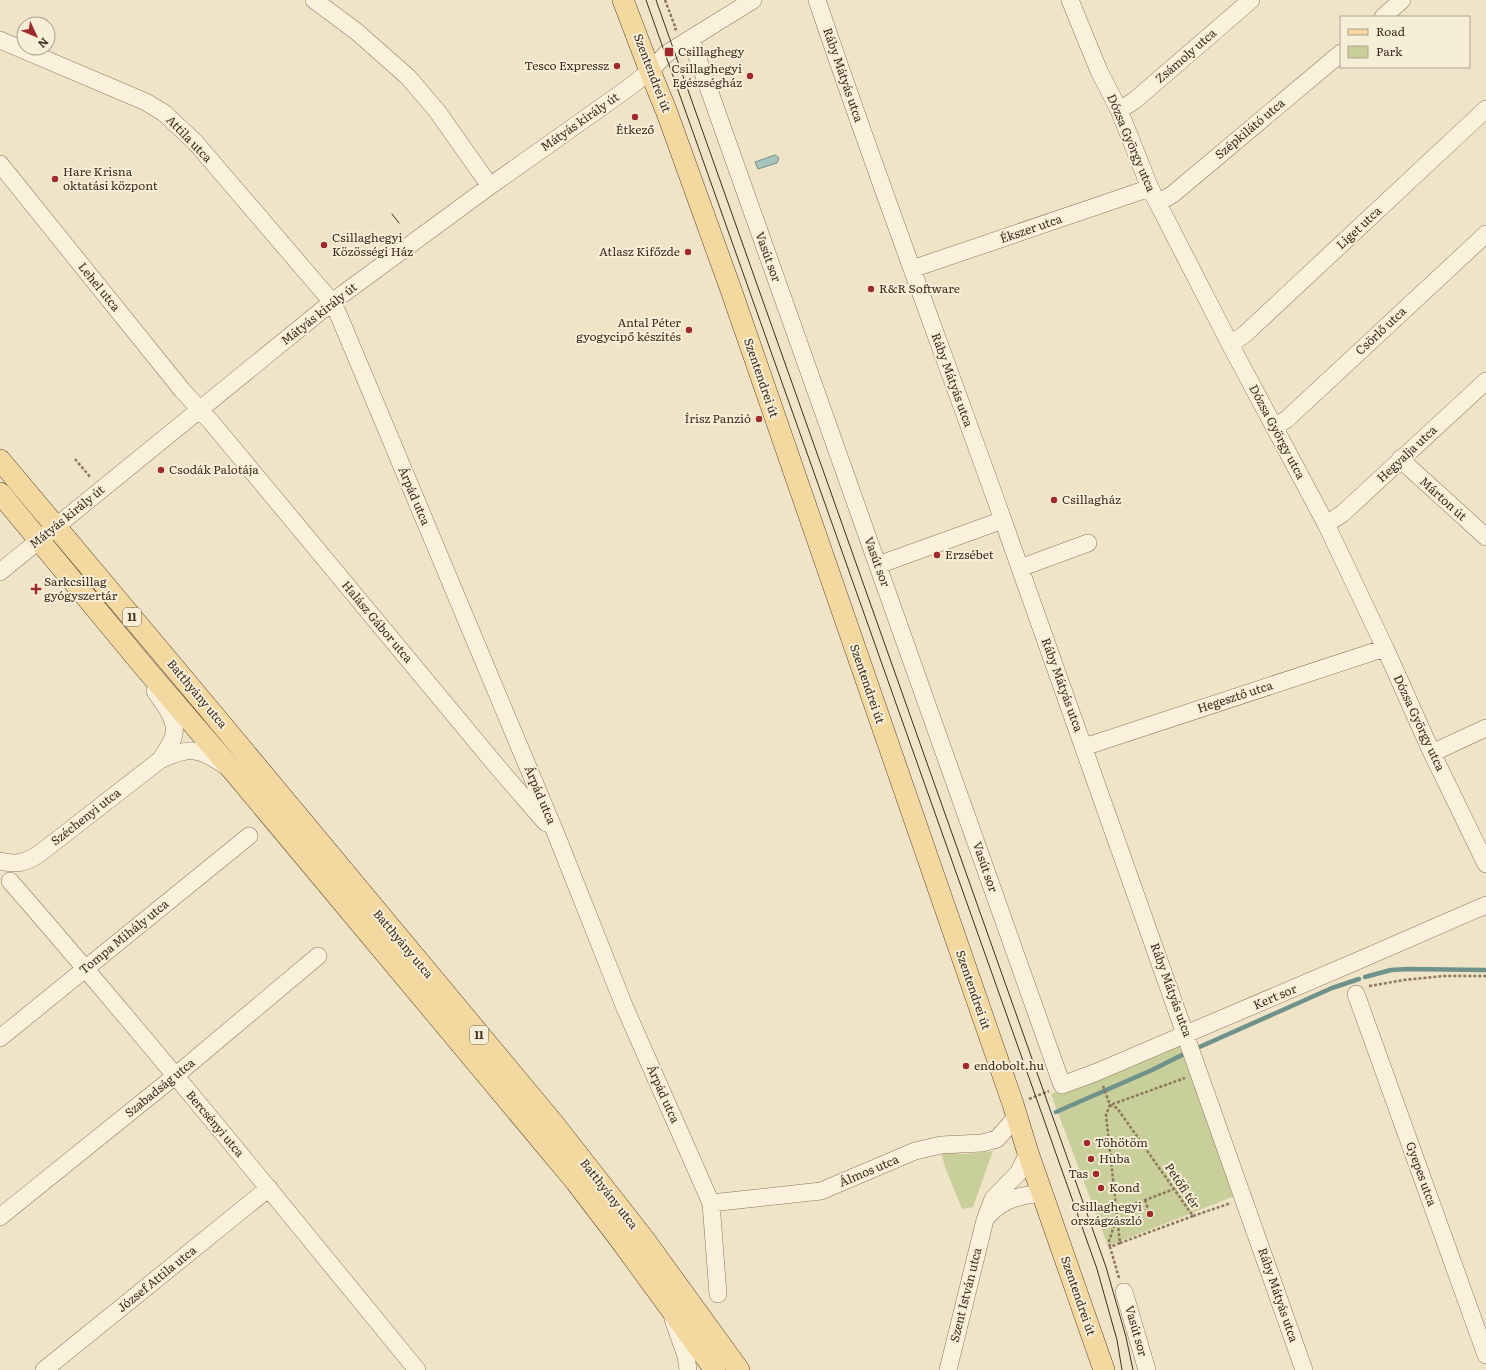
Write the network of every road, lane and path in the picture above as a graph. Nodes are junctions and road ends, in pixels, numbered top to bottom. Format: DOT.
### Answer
graph roads {
  1 [pos="314,0"];
  2 [pos="623,0"];
  3 [pos="665,0"];
  4 [pos="753,0"];
  5 [pos="817,0"];
  6 [pos="1070,0"];
  7 [pos="1251,0"];
  8 [pos="1402,0"];
  9 [pos="1384,16"];
  10 [pos="676,29"];
  11 [pos="691,39"];
  12 [pos="0,40"];
  13 [pos="1340,54"];
  14 [pos="650,71"];
  15 [pos="1486,109"];
  16 [pos="1119,110"];
  17 [pos="0,164"];
  18 [pos="490,186"];
  19 [pos="1150,188"];
  20 [pos="1158,203"];
  21 [pos="1486,234"];
  22 [pos="912,269"];
  23 [pos="332,302"];
  24 [pos="1230,344"];
  25 [pos="1486,381"];
  26 [pos="199,409"];
  27 [pos="1274,427"];
  28 [pos="75,459"];
  29 [pos="0,460"];
  30 [pos="1400,460"];
  31 [pos="91,478"];
  32 [pos="0,493"];
  33 [pos="1003,520"];
  34 [pos="1326,524"];
  35 [pos="56,526"];
  36 [pos="1486,537"];
  37 [pos="39,540"];
  38 [pos="1088,543"];
  39 [pos="878,565"];
  40 [pos="1020,568"];
  41 [pos="0,572"];
  42 [pos="1385,648"];
  43 [pos="145,668"];
  44 [pos="1486,728"];
  45 [pos="1084,747"];
  46 [pos="1432,753"];
  47 [pos="524,757"];
  48 [pos="160,760"];
  49 [pos="500,770"];
  50 [pos="234,772"];
  51 [pos="556,834"];
  52 [pos="249,836"];
  53 [pos="4,862"];
  54 [pos="1486,864"];
  55 [pos="5,885"];
  56 [pos="1486,905"];
  57 [pos="318,956"];
  58 [pos="86,968"];
  59 [pos="1486,976"];
  60 [pos="1361,990"];
  61 [pos="0,1038"];
  62 [pos="1190,1045"];
  63 [pos="1201,1072"];
  64 [pos="175,1076"];
  65 [pos="1062,1085"];
  66 [pos="1103,1087"];
  67 [pos="1110,1105"];
  68 [pos="1021,1108"];
  69 [pos="1028,1153"];
  70 [pos="1190,1183"];
  71 [pos="269,1188"];
  72 [pos="1174,1189"];
  73 [pos="1043,1194"];
  74 [pos="1245,1198"];
  75 [pos="1145,1200"];
  76 [pos="711,1203"];
  77 [pos="1116,1211"];
  78 [pos="1150,1214"];
  79 [pos="1193,1216"];
  80 [pos="0,1217"];
  81 [pos="1117,1217"];
  82 [pos="985,1220"];
  83 [pos="1120,1243"];
  84 [pos="1110,1247"];
  85 [pos="1124,1292"];
  86 [pos="718,1294"];
  87 [pos="668,1305"];
  88 [pos="1486,1355"];
  89 [pos="44,1370"];
  90 [pos="417,1370"];
  91 [pos="688,1370"];
  92 [pos="715,1370"];
  93 [pos="739,1370"];
  94 [pos="948,1370"];
  95 [pos="1104,1370"];
  96 [pos="1147,1370"];
  97 [pos="1304,1370"];
  1 -- 18 [label="street"];
  2 -- 14 [label="main road, Szentendrei út"];
  3 -- 10 [label="path"];
  4 -- 11 [label="street, Mátyás király út"];
  5 -- 22 [label="street, Ráby Mátyás utca"];
  6 -- 16 [label="street, Dózsa György utca"];
  7 -- 16 [label="street, Zsámoly utca"];
  8 -- 9 [label="street"];
  11 -- 14 [label="street, Mátyás király út"];
  11 -- 39 [label="street, Vasút sor"];
  12 -- 23 [label="street, Attila utca"];
  13 -- 20 [label="street, Szépkilátó utca"];
  14 -- 18 [label="street, Mátyás király út"];
  14 -- 68 [label="main road, Szentendrei út"];
  15 -- 24 [label="street, Liget utca"];
  16 -- 19 [label="street, Dózsa György utca"];
  17 -- 26 [label="street, Lehel utca"];
  18 -- 23 [label="street, Mátyás király út"];
  19 -- 20 [label="street, Dózsa György utca"];
  19 -- 22 [label="street, Ékszer utca"];
  20 -- 24 [label="street, Dózsa György utca"];
  21 -- 27 [label="street, Csörlő utca"];
  22 -- 33 [label="street, Ráby Mátyás utca"];
  23 -- 26 [label="street, Mátyás király út"];
  23 -- 47 [label="street, Árpád utca"];
  24 -- 27 [label="street, Dózsa György utca"];
  25 -- 30 [label="street, Hegyalja utca"];
  26 -- 35 [label="street, Mátyás király út"];
  26 -- 49 [label="street, Halász Gábor utca"];
  27 -- 34 [label="street, Dózsa György utca"];
  28 -- 31 [label="path"];
  29 -- 35 [label="main road, 11"];
  30 -- 34 [label="street, Hegyalja utca"];
  30 -- 36 [label="street, Márton út"];
  32 -- 37 [label="main road, 11"];
  33 -- 39 [label="street"];
  33 -- 40 [label="street, Ráby Mátyás utca"];
  34 -- 42 [label="street, Dózsa György utca"];
  35 -- 37 [label="street, Mátyás király út"];
  35 -- 93 [label="main road, Batthyány utca / 11"];
  37 -- 41 [label="street, Mátyás király út"];
  37 -- 43 [label="main road, Batthyány utca / 11"];
  38 -- 40 [label="street"];
  39 -- 65 [label="street, Vasút sor"];
  40 -- 45 [label="street, Ráby Mátyás utca"];
  42 -- 45 [label="street, Hegesztő utca"];
  42 -- 46 [label="street, Dózsa György utca"];
  43 -- 48 [label="street, Széchenyi utca"];
  43 -- 50 [label="main road, Batthyány utca / 11"];
  44 -- 46 [label="street"];
  45 -- 62 [label="street, Ráby Mátyás utca"];
  46 -- 54 [label="street, Dózsa György utca"];
  47 -- 49 [label="street"];
  47 -- 51 [label="street, Árpád utca"];
  48 -- 50 [label="street, Széchenyi utca"];
  48 -- 53 [label="street, Széchenyi utca"];
  49 -- 51 [label="street, Halász Gábor utca"];
  50 -- 87 [label="main road, Batthyány utca / 11"];
  51 -- 76 [label="street, Árpád utca"];
  52 -- 58 [label="street, Tompa Mihály utca"];
  53 -- 55 [label="street, Széchenyi utca"];
  55 -- 58 [label="street, Bercsényi utca"];
  56 -- 62 [label="street, Kert sor"];
  57 -- 64 [label="street, Szabadság utca"];
  58 -- 61 [label="street, Tompa Mihály utca"];
  58 -- 64 [label="street, Bercsényi utca"];
  59 -- 60 [label="path"];
  60 -- 88 [label="street, Gyepes utca"];
  62 -- 63 [label="street, Ráby Mátyás utca"];
  62 -- 65 [label="street, Kert sor"];
  63 -- 67 [label="path"];
  63 -- 74 [label="street, Ráby Mátyás utca"];
  64 -- 71 [label="street, Bercsényi utca"];
  64 -- 80 [label="street, Szabadság utca"];
  65 -- 68 [label="path"];
  66 -- 67 [label="path, Petőfi tér"];
  67 -- 72 [label="path, Petőfi tér"];
  67 -- 77 [label="path, Petőfi tér"];
  68 -- 69 [label="main road, Szentendrei út"];
  68 -- 76 [label="street, Álmos utca"];
  69 -- 73 [label="main road, Szentendrei út"];
  69 -- 82 [label="street, Szent István utca"];
  70 -- 72 [label="path"];
  71 -- 89 [label="street, József Attila utca"];
  71 -- 90 [label="street, Bercsényi utca"];
  72 -- 75 [label="path"];
  72 -- 79 [label="path, Petőfi tér"];
  73 -- 82 [label="street, Szent István utca"];
  73 -- 95 [label="main road, Szentendrei út"];
  74 -- 79 [label="path"];
  74 -- 97 [label="street, Ráby Mátyás utca"];
  75 -- 77 [label="path"];
  75 -- 78 [label="path"];
  76 -- 86 [label="street, Árpád utca"];
  77 -- 81 [label="path, Petőfi tér"];
  79 -- 83 [label="path, Petőfi tér"];
  81 -- 83 [label="path, Petőfi tér"];
  81 -- 84 [label="path"];
  82 -- 94 [label="street, Szent István utca"];
  83 -- 84 [label="path, Petőfi tér"];
  84 -- 85 [label="path"];
  85 -- 96 [label="street, Vasút sor"];
  87 -- 91 [label="street"];
  87 -- 92 [label="main road, Batthyány utca / 11"];
}
